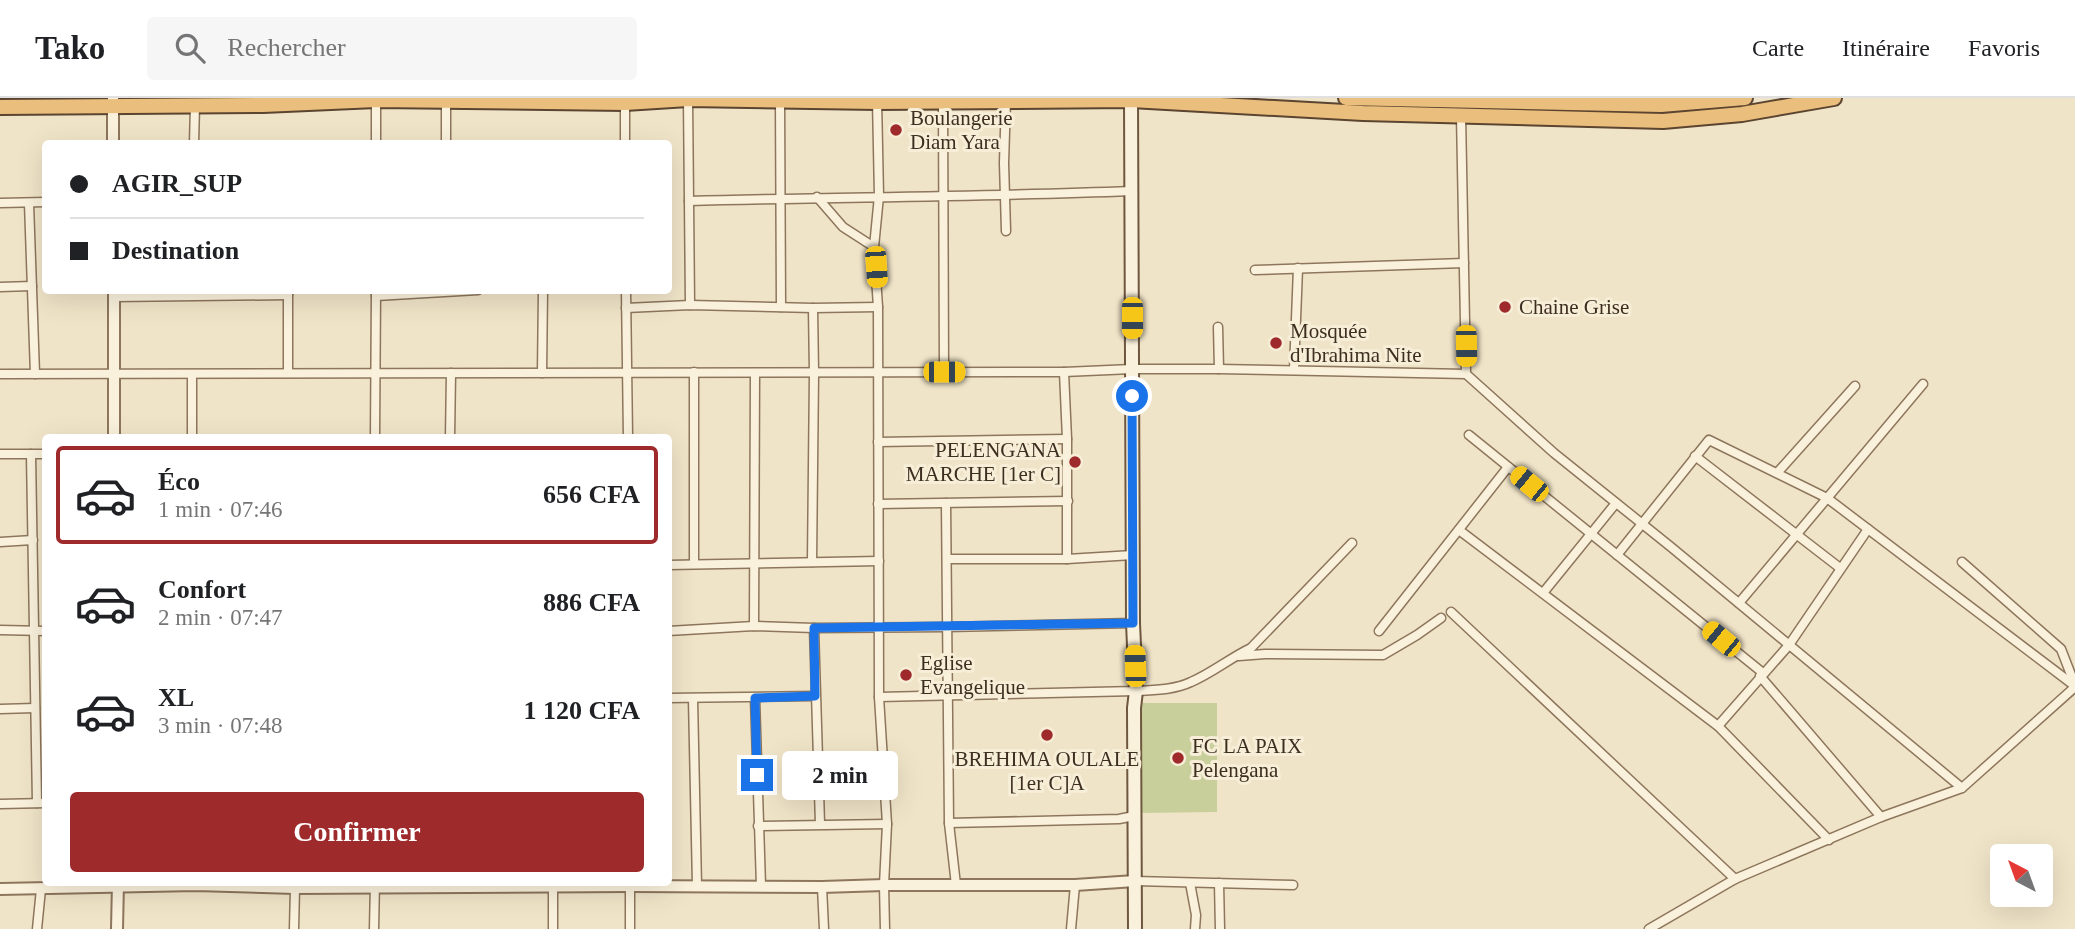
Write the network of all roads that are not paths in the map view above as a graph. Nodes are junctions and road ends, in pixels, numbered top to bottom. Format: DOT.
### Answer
graph roads {
  1 [pos="1346,98"];
  2 [pos="1745,98"];
  3 [pos="1834,98"];
  4 [pos="376,99"];
  5 [pos="688,99"];
  6 [pos="1131,99"];
  7 [pos="446,100"];
  8 [pos="780,100"];
  9 [pos="877,100"];
  10 [pos="1006,100"];
  11 [pos="625,101"];
  12 [pos="943,101"];
  13 [pos="113,102"];
  14 [pos="195,105"];
  15 [pos="0,107"];
  16 [pos="1461,116"];
  17 [pos="113,140"];
  18 [pos="194,140"];
  19 [pos="376,140"];
  20 [pos="446,140"];
  21 [pos="625,140"];
  22 [pos="1131,191"];
  23 [pos="879,196"];
  24 [pos="1005,196"];
  25 [pos="817,197"];
  26 [pos="944,197"];
  27 [pos="779,200"];
  28 [pos="689,201"];
  29 [pos="29,202"];
  30 [pos="42,202"];
  31 [pos="0,203"];
  32 [pos="1006,231"];
  33 [pos="874,247"];
  34 [pos="1464,263"];
  35 [pos="1298,268"];
  36 [pos="1255,270"];
  37 [pos="32,286"];
  38 [pos="0,287"];
  39 [pos="114,294"];
  40 [pos="288,294"];
  41 [pos="376,294"];
  42 [pos="543,294"];
  43 [pos="626,294"];
  44 [pos="690,305"];
  45 [pos="781,307"];
  46 [pos="878,307"];
  47 [pos="626,308"];
  48 [pos="813,308"];
  49 [pos="1218,327"];
  50 [pos="1132,369"];
  51 [pos="1219,369"];
  52 [pos="1294,370"];
  53 [pos="694,372"];
  54 [pos="944,372"];
  55 [pos="1064,372"];
  56 [pos="288,373"];
  57 [pos="376,373"];
  58 [pos="451,373"];
  59 [pos="542,373"];
  60 [pos="627,373"];
  61 [pos="755,373"];
  62 [pos="814,373"];
  63 [pos="878,373"];
  64 [pos="0,374"];
  65 [pos="35,374"];
  66 [pos="114,374"];
  67 [pos="192,374"];
  68 [pos="1466,374"];
  69 [pos="1923,384"];
  70 [pos="1855,386"];
  71 [pos="114,434"];
  72 [pos="192,434"];
  73 [pos="375,434"];
  74 [pos="450,434"];
  75 [pos="628,434"];
  76 [pos="1469,435"];
  77 [pos="1067,439"];
  78 [pos="878,442"];
  79 [pos="0,454"];
  80 [pos="31,454"];
  81 [pos="42,454"];
  82 [pos="1695,456"];
  83 [pos="1508,467"];
  84 [pos="1777,473"];
  85 [pos="1827,498"];
  86 [pos="1068,502"];
  87 [pos="946,503"];
  88 [pos="1616,503"];
  89 [pos="878,504"];
  90 [pos="1642,523"];
  91 [pos="1868,529"];
  92 [pos="1459,530"];
  93 [pos="1591,534"];
  94 [pos="1797,534"];
  95 [pos="33,540"];
  96 [pos="0,542"];
  97 [pos="1352,543"];
  98 [pos="1133,555"];
  99 [pos="1617,555"];
  100 [pos="947,559"];
  101 [pos="1067,559"];
  102 [pos="879,561"];
  103 [pos="756,562"];
  104 [pos="812,562"];
  105 [pos="1962,562"];
  106 [pos="694,563"];
  107 [pos="672,565"];
  108 [pos="1840,568"];
  109 [pos="1543,593"];
  110 [pos="1740,603"];
  111 [pos="1451,612"];
  112 [pos="1441,618"];
  113 [pos="1133,623"];
  114 [pos="754,626"];
  115 [pos="947,627"];
  116 [pos="814,628"];
  117 [pos="879,628"];
  118 [pos="0,630"];
  119 [pos="34,630"];
  120 [pos="42,631"];
  121 [pos="672,631"];
  122 [pos="1379,631"];
  123 [pos="1789,645"];
  124 [pos="1233,657"];
  125 [pos="1762,675"];
  126 [pos="2075,686"];
  127 [pos="1136,691"];
  128 [pos="815,696"];
  129 [pos="947,696"];
  130 [pos="879,697"];
  131 [pos="672,698"];
  132 [pos="755,698"];
  133 [pos="693,699"];
  134 [pos="35,708"];
  135 [pos="0,709"];
  136 [pos="1718,726"];
  137 [pos="1962,788"];
  138 [pos="41,803"];
  139 [pos="0,804"];
  140 [pos="1134,816"];
  141 [pos="1881,817"];
  142 [pos="949,822"];
  143 [pos="820,824"];
  144 [pos="887,824"];
  145 [pos="758,826"];
  146 [pos="1829,840"];
  147 [pos="1735,879"];
  148 [pos="1135,881"];
  149 [pos="1190,883"];
  150 [pos="1219,883"];
  151 [pos="884,884"];
  152 [pos="672,885"];
  153 [pos="956,885"];
  154 [pos="1075,885"];
  155 [pos="1293,885"];
  156 [pos="87,886"];
  157 [pos="118,886"];
  158 [pos="246,886"];
  159 [pos="335,886"];
  160 [pos="375,886"];
  161 [pos="504,886"];
  162 [pos="579,886"];
  163 [pos="630,886"];
  164 [pos="697,886"];
  165 [pos="761,886"];
  166 [pos="553,887"];
  167 [pos="822,887"];
  168 [pos="295,888"];
  169 [pos="0,889"];
  170 [pos="41,889"];
  171 [pos="37,929"];
  172 [pos="117,929"];
  173 [pos="293,929"];
  174 [pos="374,929"];
  175 [pos="553,929"];
  176 [pos="630,929"];
  177 [pos="824,929"];
  178 [pos="884,929"];
  179 [pos="1071,929"];
  180 [pos="1135,929"];
  181 [pos="1195,929"];
  182 [pos="1220,929"];
  183 [pos="1649,929"];
  1 -- 2 [label="highway"];
  3 -- 16 [label="highway"];
  4 -- 7 [label="highway"];
  4 -- 14 [label="highway"];
  4 -- 19 [label="street"];
  5 -- 8 [label="highway"];
  5 -- 11 [label="highway"];
  5 -- 28 [label="street"];
  6 -- 10 [label="highway"];
  6 -- 16 [label="highway"];
  6 -- 22 [label="main road"];
  7 -- 11 [label="highway"];
  7 -- 20 [label="street"];
  8 -- 9 [label="highway"];
  8 -- 27 [label="street"];
  9 -- 12 [label="highway"];
  9 -- 23 [label="street"];
  10 -- 12 [label="highway"];
  10 -- 24 [label="street"];
  11 -- 21 [label="street"];
  12 -- 26 [label="street"];
  13 -- 14 [label="highway"];
  13 -- 15 [label="highway"];
  13 -- 17 [label="street"];
  14 -- 18 [label="street"];
  16 -- 34 [label="street"];
  22 -- 24 [label="street"];
  22 -- 50 [label="main road"];
  23 -- 25 [label="street"];
  23 -- 26 [label="street"];
  23 -- 33 [label="street"];
  24 -- 26 [label="street"];
  24 -- 32 [label="street"];
  25 -- 27 [label="street"];
  25 -- 33 [label="street"];
  26 -- 54 [label="street"];
  27 -- 28 [label="street"];
  27 -- 45 [label="street"];
  28 -- 44 [label="street"];
  29 -- 30 [label="street"];
  29 -- 31 [label="street"];
  29 -- 37 [label="street"];
  33 -- 46 [label="street"];
  34 -- 35 [label="street"];
  34 -- 68 [label="street"];
  35 -- 36 [label="street"];
  35 -- 52 [label="street"];
  37 -- 38 [label="street"];
  37 -- 65 [label="street"];
  39 -- 66 [label="street"];
  40 -- 56 [label="street"];
  41 -- 57 [label="street"];
  42 -- 59 [label="street"];
  43 -- 47 [label="street"];
  44 -- 45 [label="street"];
  44 -- 47 [label="street"];
  45 -- 48 [label="street"];
  46 -- 48 [label="street"];
  46 -- 63 [label="street"];
  47 -- 60 [label="street"];
  48 -- 62 [label="street"];
  49 -- 51 [label="street"];
  50 -- 51 [label="street"];
  50 -- 55 [label="street"];
  50 -- 98 [label="main road"];
  51 -- 52 [label="street"];
  52 -- 68 [label="street"];
  53 -- 60 [label="street"];
  53 -- 61 [label="street"];
  53 -- 106 [label="street"];
  54 -- 55 [label="street"];
  54 -- 63 [label="street"];
  55 -- 77 [label="street"];
  56 -- 57 [label="street"];
  56 -- 67 [label="street"];
  57 -- 58 [label="street"];
  57 -- 73 [label="street"];
  58 -- 59 [label="street"];
  58 -- 74 [label="street"];
  59 -- 60 [label="street"];
  60 -- 75 [label="street"];
  61 -- 62 [label="street"];
  61 -- 103 [label="street"];
  62 -- 63 [label="street"];
  62 -- 104 [label="street"];
  63 -- 78 [label="street"];
  64 -- 65 [label="street"];
  65 -- 66 [label="street"];
  66 -- 67 [label="street"];
  66 -- 71 [label="street"];
  67 -- 72 [label="street"];
  68 -- 88 [label="street"];
  69 -- 85 [label="street"];
  70 -- 84 [label="street"];
  76 -- 83 [label="street"];
  77 -- 78 [label="street"];
  77 -- 86 [label="street"];
  78 -- 89 [label="street"];
  79 -- 80 [label="street"];
  80 -- 81 [label="street"];
  80 -- 95 [label="street"];
  82 -- 84 [label="street"];
  82 -- 90 [label="street"];
  82 -- 94 [label="street"];
  83 -- 92 [label="street"];
  83 -- 93 [label="street"];
  84 -- 85 [label="street"];
  85 -- 91 [label="street"];
  85 -- 94 [label="street"];
  86 -- 87 [label="street"];
  86 -- 101 [label="street"];
  87 -- 89 [label="street"];
  87 -- 100 [label="street"];
  88 -- 90 [label="street"];
  88 -- 93 [label="street"];
  89 -- 102 [label="street"];
  90 -- 99 [label="street"];
  90 -- 110 [label="street"];
  91 -- 108 [label="street"];
  91 -- 126 [label="street"];
  92 -- 109 [label="street"];
  92 -- 122 [label="street"];
  93 -- 99 [label="street"];
  93 -- 109 [label="street"];
  94 -- 108 [label="street"];
  94 -- 110 [label="street"];
  95 -- 96 [label="street"];
  95 -- 119 [label="street"];
  97 -- 124 [label="street"];
  98 -- 101 [label="street"];
  98 -- 113 [label="main road"];
  99 -- 125 [label="street"];
  100 -- 101 [label="street"];
  100 -- 115 [label="street"];
  102 -- 104 [label="street"];
  102 -- 117 [label="street"];
  103 -- 104 [label="street"];
  103 -- 106 [label="street"];
  103 -- 114 [label="street"];
  105 -- 126 [label="street"];
  106 -- 107 [label="street"];
  108 -- 123 [label="street"];
  109 -- 136 [label="street"];
  110 -- 123 [label="street"];
  111 -- 147 [label="street"];
  112 -- 124 [label="street"];
  113 -- 115 [label="street"];
  113 -- 127 [label="main road"];
  114 -- 116 [label="street"];
  114 -- 121 [label="street"];
  115 -- 117 [label="street"];
  115 -- 129 [label="street"];
  116 -- 117 [label="street"];
  116 -- 128 [label="street"];
  117 -- 130 [label="street"];
  118 -- 119 [label="street"];
  119 -- 120 [label="street"];
  119 -- 134 [label="street"];
  123 -- 125 [label="street"];
  123 -- 137 [label="street"];
  124 -- 127 [label="street"];
  125 -- 136 [label="street"];
  125 -- 141 [label="street"];
  126 -- 137 [label="street"];
  127 -- 129 [label="street"];
  127 -- 140 [label="main road"];
  128 -- 132 [label="street"];
  128 -- 143 [label="street"];
  129 -- 130 [label="street"];
  129 -- 142 [label="street"];
  130 -- 144 [label="street"];
  131 -- 133 [label="street"];
  132 -- 133 [label="street"];
  132 -- 145 [label="street"];
  133 -- 164 [label="street"];
  134 -- 135 [label="street"];
  134 -- 138 [label="street"];
  136 -- 146 [label="street"];
  137 -- 141 [label="street"];
  138 -- 139 [label="street"];
  140 -- 142 [label="street"];
  140 -- 148 [label="main road"];
  141 -- 146 [label="street"];
  142 -- 153 [label="street"];
  143 -- 144 [label="street"];
  143 -- 145 [label="street"];
  144 -- 151 [label="street"];
  145 -- 165 [label="street"];
  146 -- 147 [label="street"];
  147 -- 183 [label="street"];
  148 -- 149 [label="street"];
  148 -- 154 [label="street"];
  148 -- 180 [label="main road"];
  149 -- 150 [label="street"];
  149 -- 181 [label="street"];
  150 -- 155 [label="street"];
  150 -- 182 [label="street"];
  151 -- 153 [label="street"];
  151 -- 167 [label="street"];
  151 -- 178 [label="street"];
  152 -- 164 [label="street"];
  153 -- 154 [label="street"];
  154 -- 179 [label="street"];
  156 -- 170 [label="street"];
  157 -- 172 [label="street"];
  158 -- 168 [label="street"];
  159 -- 168 [label="street"];
  160 -- 174 [label="street"];
  161 -- 166 [label="street"];
  162 -- 166 [label="street"];
  163 -- 176 [label="street"];
  164 -- 165 [label="street"];
  165 -- 167 [label="street"];
  166 -- 175 [label="street"];
  167 -- 177 [label="street"];
  168 -- 173 [label="street"];
  169 -- 170 [label="street"];
  170 -- 171 [label="street"];
}
